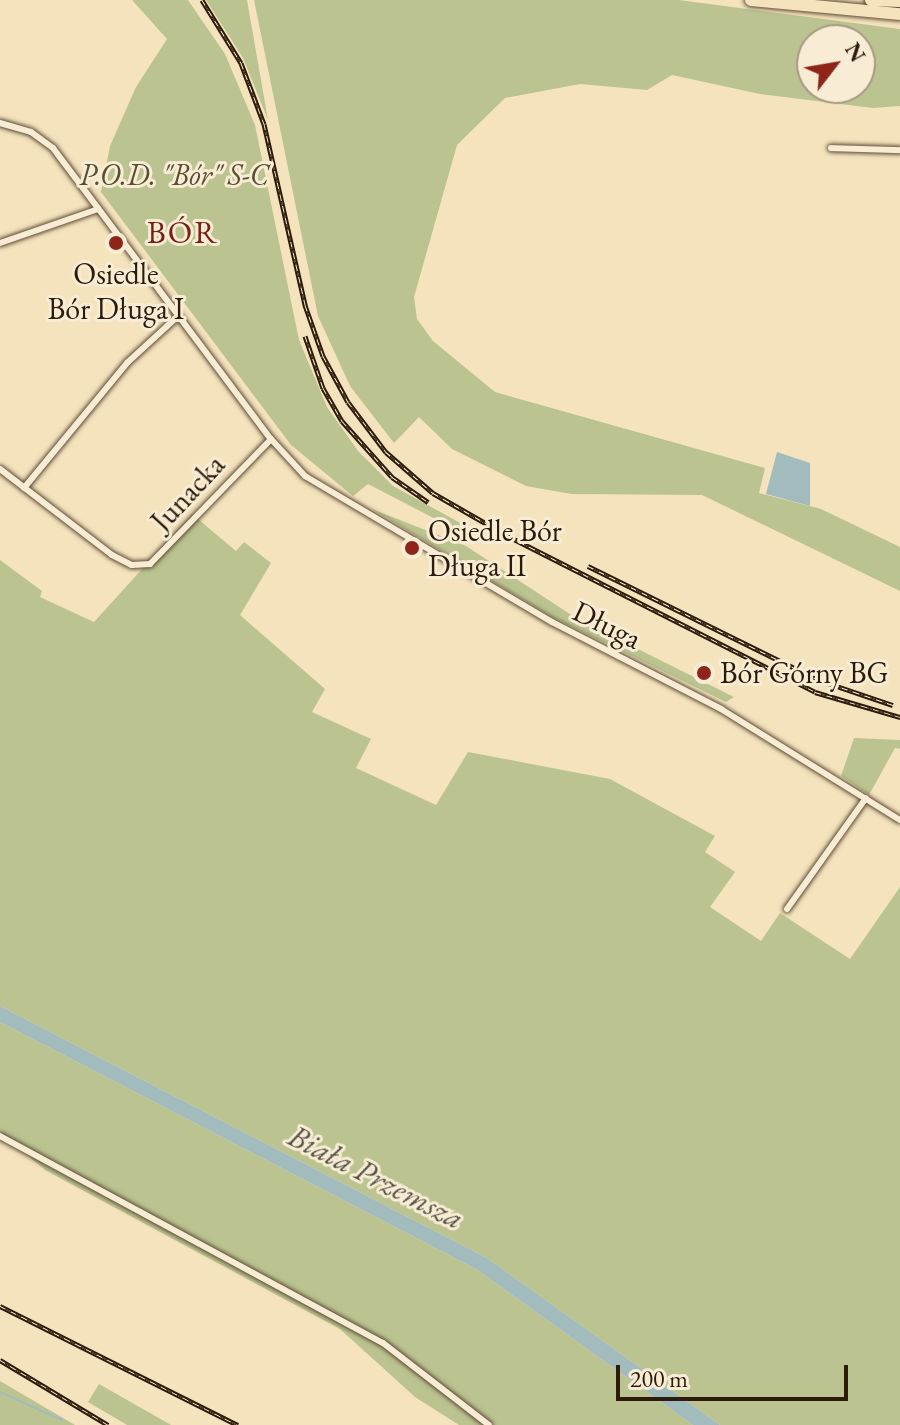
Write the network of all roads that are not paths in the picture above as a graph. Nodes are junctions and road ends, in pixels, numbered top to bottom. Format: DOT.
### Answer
graph roads {
  1 [pos="751,0"];
  2 [pos="871,0"];
  3 [pos="900,1"];
  4 [pos="900,14"];
  5 [pos="0,123"];
  6 [pos="831,148"];
  7 [pos="900,150"];
  8 [pos="98,209"];
  9 [pos="0,243"];
  10 [pos="178,316"];
  11 [pos="271,439"];
  12 [pos="0,469"];
  13 [pos="24,488"];
  14 [pos="866,798"];
  15 [pos="900,820"];
  16 [pos="787,909"];
  17 [pos="0,1136"];
  18 [pos="489,1425"];
  1 -- 4 [label="highway"];
  2 -- 3 [label="highway"];
  5 -- 8 [label="street, Długa"];
  6 -- 7 [label="street"];
  8 -- 9 [label="street"];
  8 -- 10 [label="street, Długa"];
  10 -- 11 [label="street, Długa"];
  10 -- 13 [label="street"];
  11 -- 13 [label="street, Junacka"];
  11 -- 14 [label="street, Długa"];
  12 -- 13 [label="street"];
  14 -- 15 [label="street, Długa"];
  14 -- 16 [label="street"];
  17 -- 18 [label="street"];
}
